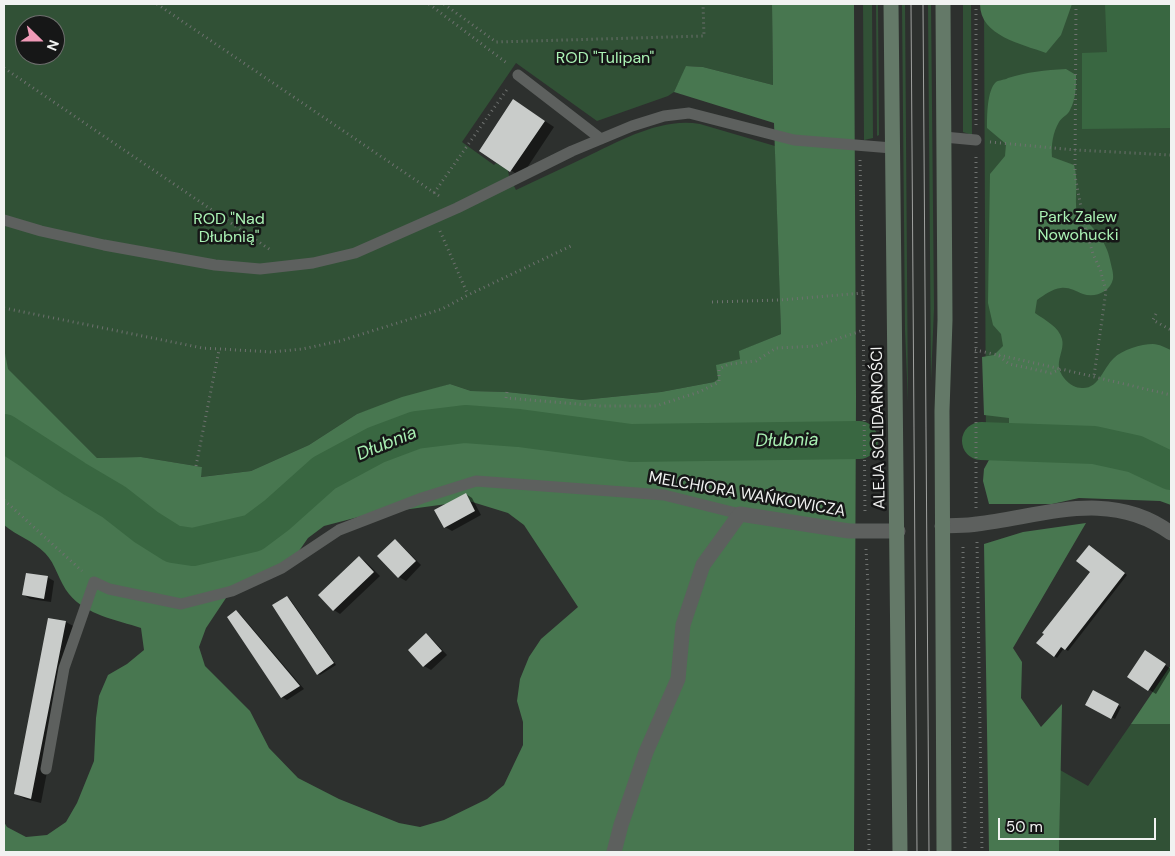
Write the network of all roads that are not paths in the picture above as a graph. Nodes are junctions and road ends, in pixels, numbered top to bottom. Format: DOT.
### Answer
graph roads {
  1 [pos="891,4"];
  2 [pos="942,4"];
  3 [pos="515,71"];
  4 [pos="944,137"];
  5 [pos="601,139"];
  6 [pos="976,140"];
  7 [pos="892,148"];
  8 [pos="4,220"];
  9 [pos="740,514"];
  10 [pos="942,526"];
  11 [pos="898,531"];
  12 [pos="1171,532"];
  13 [pos="46,769"];
  14 [pos="614,852"];
  15 [pos="900,852"];
  16 [pos="944,852"];
  1 -- 7 [label="street, ALEJA SOLIDARNOŚCI"];
  2 -- 4 [label="street"];
  3 -- 5 [label="lane"];
  4 -- 6 [label="lane"];
  4 -- 10 [label="street"];
  5 -- 7 [label="lane"];
  5 -- 8 [label="lane"];
  7 -- 11 [label="street, ALEJA SOLIDARNOŚCI"];
  9 -- 11 [label="street, MELCHIORA WAŃKOWICZA"];
  9 -- 13 [label="lane, MELCHIORA WAŃKOWICZA"];
  9 -- 14 [label="street"];
  10 -- 12 [label="street"];
  10 -- 16 [label="street"];
  11 -- 15 [label="street, ALEJA SOLIDARNOŚCI"];
}
